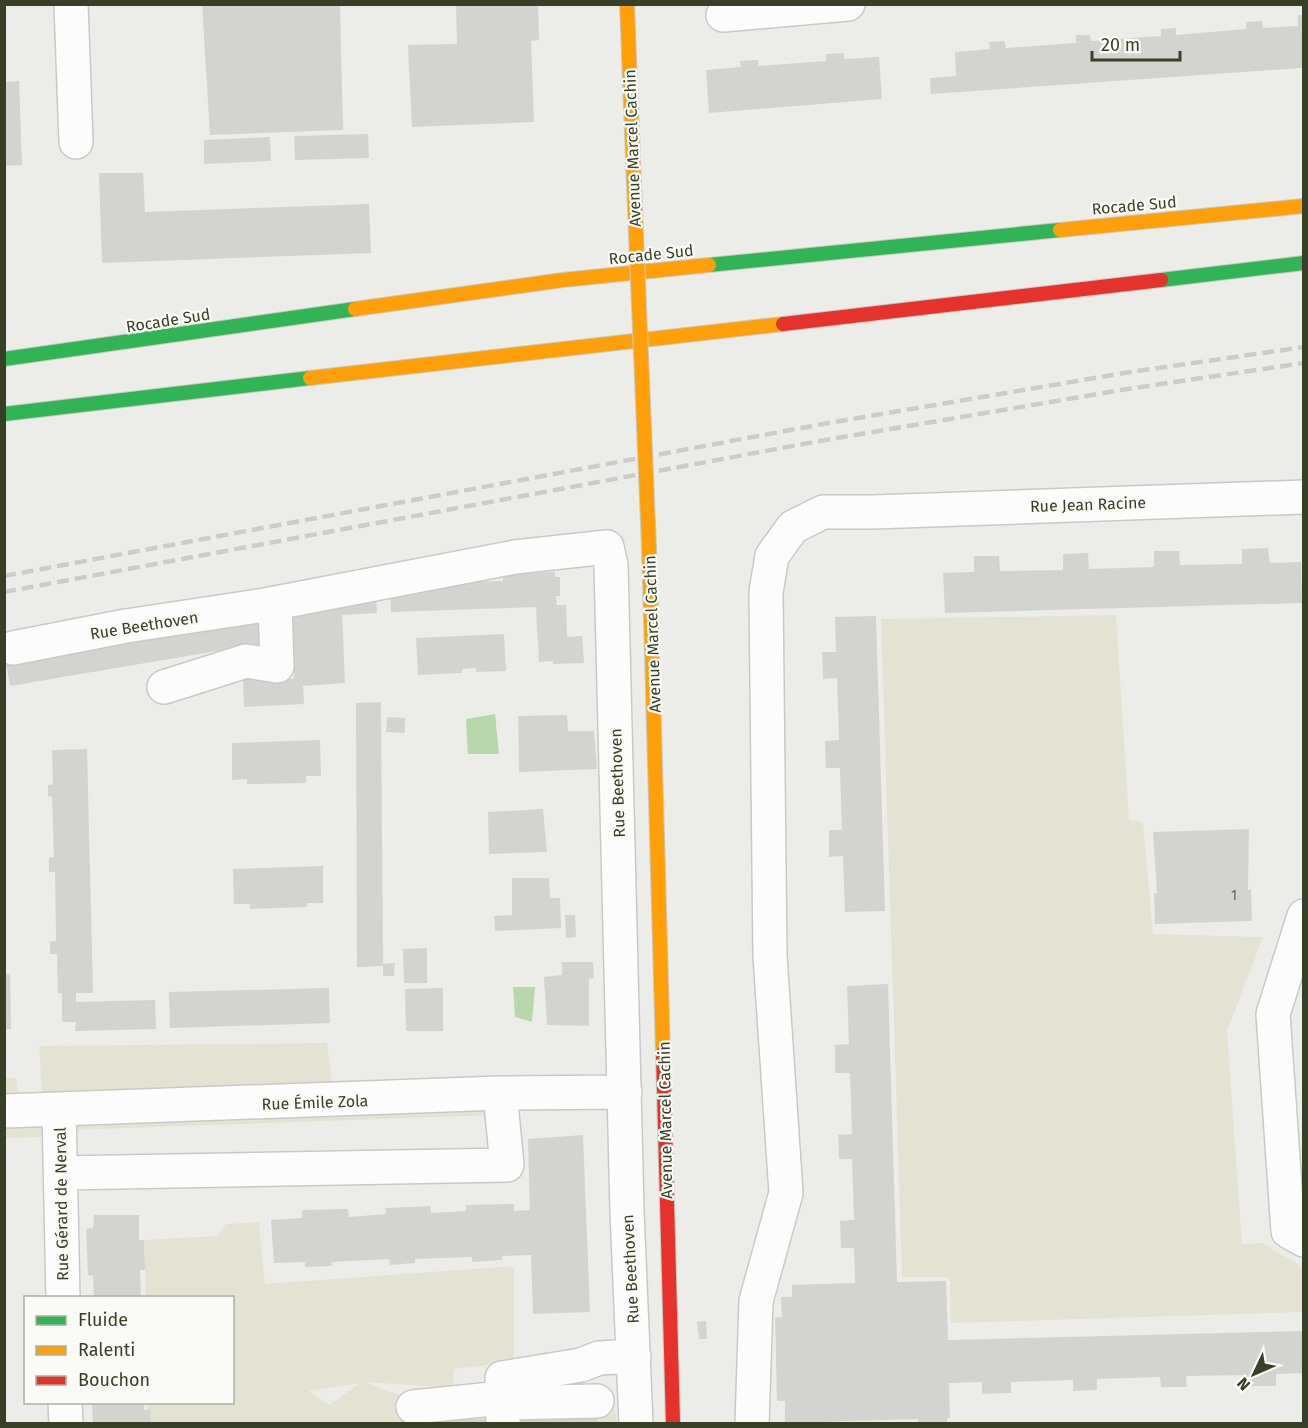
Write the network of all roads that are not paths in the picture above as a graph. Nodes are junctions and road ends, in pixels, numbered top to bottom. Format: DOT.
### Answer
graph roads {
  1 [pos="71,4"];
  2 [pos="627,4"];
  3 [pos="848,4"];
  4 [pos="723,15"];
  5 [pos="76,142"];
  6 [pos="1304,206"];
  7 [pos="1304,263"];
  8 [pos="4,359"];
  9 [pos="4,414"];
  10 [pos="1304,497"];
  11 [pos="275,603"];
  12 [pos="13,648"];
  13 [pos="164,687"];
  14 [pos="1304,916"];
  15 [pos="625,1092"];
  16 [pos="500,1093"];
  17 [pos="59,1110"];
  18 [pos="4,1111"];
  19 [pos="61,1173"];
  20 [pos="1304,1240"];
  21 [pos="630,1264"];
  22 [pos="668,1264"];
  23 [pos="63,1296"];
  24 [pos="634,1356"];
  25 [pos="597,1401"];
  26 [pos="65,1404"];
  27 [pos="413,1407"];
  28 [pos="503,1408"];
  29 [pos="66,1424"];
  30 [pos="636,1424"];
  31 [pos="673,1424"];
  32 [pos="752,1424"];
  1 -- 5 [label="street"];
  2 -- 22 [label="main road, Avenue Marcel Cachin, bridge"];
  3 -- 4 [label="street"];
  6 -- 8 [label="main road, Rocade Sud"];
  7 -- 9 [label="main road"];
  10 -- 32 [label="street, Rue Jean Racine"];
  11 -- 12 [label="street, Rue Beethoven"];
  11 -- 13 [label="street"];
  11 -- 15 [label="street, Rue Beethoven"];
  14 -- 20 [label="street"];
  15 -- 16 [label="street, Rue Émile Zola"];
  15 -- 21 [label="street, Rue Beethoven"];
  16 -- 17 [label="street, Rue Émile Zola"];
  16 -- 19 [label="street"];
  17 -- 18 [label="street, Rue Émile Zola"];
  17 -- 19 [label="street, Rue Gérard de Nerval"];
  19 -- 23 [label="street, Rue Gérard de Nerval"];
  21 -- 22 [label="street"];
  21 -- 24 [label="street, Rue Beethoven"];
  22 -- 31 [label="main road, Avenue Marcel Cachin"];
  24 -- 28 [label="street"];
  24 -- 30 [label="street, Rue Beethoven"];
  25 -- 28 [label="street"];
  26 -- 29 [label="street"];
  27 -- 28 [label="street"];
}
